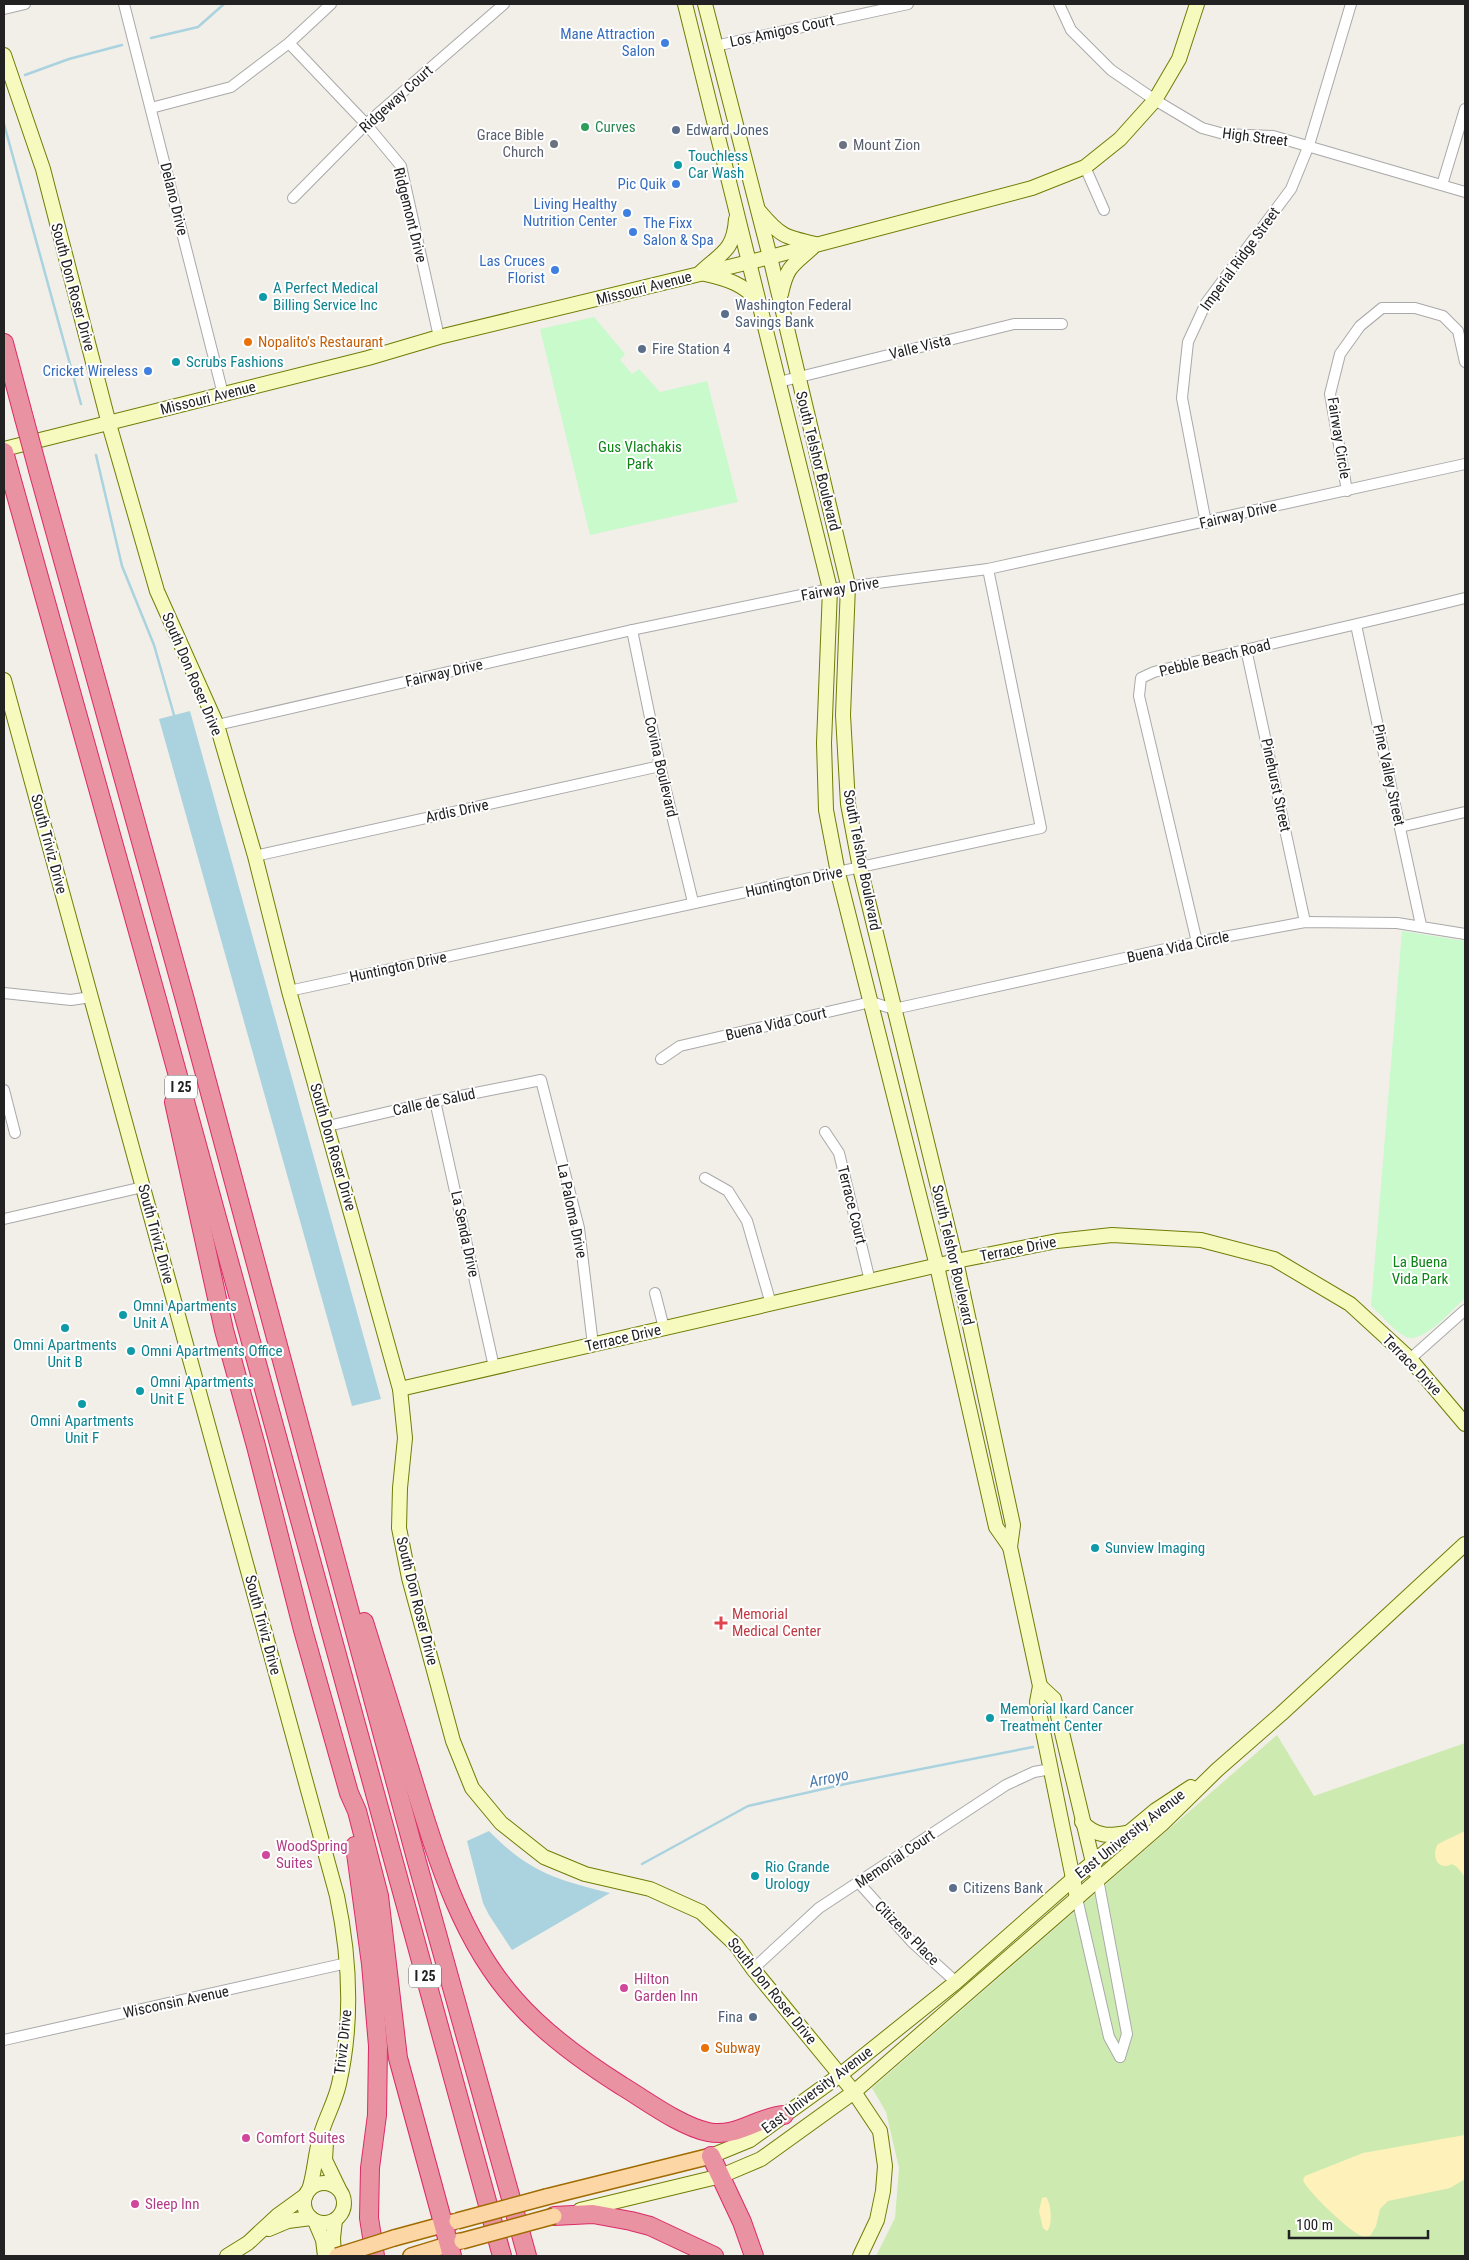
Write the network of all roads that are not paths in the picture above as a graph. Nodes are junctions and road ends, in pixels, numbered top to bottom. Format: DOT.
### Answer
graph roads {
  1 [pos="25,4"];
  2 [pos="124,4"];
  3 [pos="331,4"];
  4 [pos="504,4"];
  5 [pos="685,4"];
  6 [pos="705,4"];
  7 [pos="908,4"];
  8 [pos="1059,4"];
  9 [pos="1197,4"];
  10 [pos="1350,4"];
  11 [pos="4,9"];
  12 [pos="289,43"];
  13 [pos="715,46"];
  14 [pos="4,55"];
  15 [pos="1155,100"];
  16 [pos="151,108"];
  17 [pos="1465,109"];
  18 [pos="366,124"];
  19 [pos="736,125"];
  20 [pos="717,134"];
  21 [pos="1309,145"];
  22 [pos="1084,167"];
  23 [pos="1442,185"];
  24 [pos="1465,192"];
  25 [pos="293,198"];
  26 [pos="736,208"];
  27 [pos="758,209"];
  28 [pos="1104,210"];
  29 [pos="816,245"];
  30 [pos="770,257"];
  31 [pos="750,262"];
  32 [pos="701,274"];
  33 [pos="780,300"];
  34 [pos="760,305"];
  35 [pos="1062,324"];
  36 [pos="439,337"];
  37 [pos="4,343"];
  38 [pos="1465,362"];
  39 [pos="798,377"];
  40 [pos="779,382"];
  41 [pos="223,394"];
  42 [pos="109,424"];
  43 [pos="4,451"];
  44 [pos="1465,464"];
  45 [pos="1347,491"];
  46 [pos="1206,523"];
  47 [pos="988,569"];
  48 [pos="848,585"];
  49 [pos="830,589"];
  50 [pos="1465,599"];
  51 [pos="1356,625"];
  52 [pos="632,630"];
  53 [pos="1246,649"];
  54 [pos="4,680"];
  55 [pos="217,725"];
  56 [pos="660,766"];
  57 [pos="1465,812"];
  58 [pos="1400,826"];
  59 [pos="255,856"];
  60 [pos="860,868"];
  61 [pos="838,873"];
  62 [pos="693,902"];
  63 [pos="1305,922"];
  64 [pos="1421,926"];
  65 [pos="138,930"];
  66 [pos="1465,934"];
  67 [pos="1197,942"];
  68 [pos="288,991"];
  69 [pos="4,994"];
  70 [pos="91,997"];
  71 [pos="871,1002"];
  72 [pos="894,1009"];
  73 [pos="661,1059"];
  74 [pos="541,1080"];
  75 [pos="4,1090"];
  76 [pos="435,1101"];
  77 [pos="328,1126"];
  78 [pos="825,1132"];
  79 [pos="15,1133"];
  80 [pos="706,1178"];
  81 [pos="143,1187"];
  82 [pos="4,1219"];
  83 [pos="956,1261"];
  84 [pos="936,1266"];
  85 [pos="870,1281"];
  86 [pos="655,1293"];
  87 [pos="771,1304"];
  88 [pos="1465,1310"];
  89 [pos="664,1328"];
  90 [pos="593,1345"];
  91 [pos="1410,1359"];
  92 [pos="494,1367"];
  93 [pos="400,1389"];
  94 [pos="1465,1424"];
  95 [pos="1003,1482"];
  96 [pos="987,1485"];
  97 [pos="321,1507"];
  98 [pos="1465,1544"];
  99 [pos="1010,1548"];
  100 [pos="1040,1686"];
  101 [pos="1050,1769"];
  102 [pos="1217,1770"];
  103 [pos="349,1793"];
  104 [pos="1082,1822"];
  105 [pos="1131,1831"];
  106 [pos="1093,1864"];
  107 [pos="1073,1879"];
  108 [pos="1098,1879"];
  109 [pos="860,1884"];
  110 [pos="1076,1898"];
  111 [pos="347,1963"];
  112 [pos="753,1969"];
  113 [pos="956,1982"];
  114 [pos="4,2040"];
  115 [pos="840,2075"];
  116 [pos="854,2092"];
  117 [pos="784,2115"];
  118 [pos="328,2119"];
  119 [pos="712,2156"];
  120 [pos="721,2176"];
  121 [pos="307,2192"];
  122 [pos="341,2192"];
  123 [pos="554,2216"];
  124 [pos="313,2220"];
  125 [pos="335,2220"];
  126 [pos="450,2223"];
  127 [pos="262,2232"];
  128 [pos="454,2247"];
  129 [pos="227,2256"];
  130 [pos="325,2256"];
  131 [pos="336,2256"];
  132 [pos="375,2256"];
  133 [pos="411,2256"];
  134 [pos="502,2256"];
  135 [pos="527,2256"];
  136 [pos="714,2256"];
  137 [pos="754,2256"];
  138 [pos="860,2256"];
  1 -- 11 [label="street"];
  2 -- 16 [label="street, Delano Drive"];
  3 -- 12 [label="street"];
  4 -- 18 [label="street, Ridgeway Court"];
  5 -- 20 [label="main road, South Telshor Boulevard"];
  6 -- 13 [label="main road, South Telshor Boulevard"];
  7 -- 13 [label="street, Los Amigos Court"];
  8 -- 15 [label="street, High Street"];
  9 -- 15 [label="main road, Missouri Avenue"];
  10 -- 21 [label="street, Imperial Ridge Street"];
  12 -- 16 [label="street"];
  12 -- 18 [label="street, Ridgemont Drive"];
  13 -- 19 [label="main road, South Telshor Boulevard"];
  14 -- 42 [label="main road, South Don Roser Drive"];
  15 -- 21 [label="street, High Street"];
  15 -- 22 [label="main road, Missouri Avenue"];
  16 -- 41 [label="street, Delano Drive"];
  17 -- 23 [label="street"];
  18 -- 25 [label="street, Ridgeway Court"];
  18 -- 36 [label="street, Ridgemont Drive"];
  19 -- 20 [label="street"];
  19 -- 27 [label="main road, South Telshor Boulevard"];
  20 -- 26 [label="main road, South Telshor Boulevard"];
  21 -- 23 [label="street, High Street"];
  21 -- 46 [label="street, Imperial Ridge Street"];
  22 -- 28 [label="street"];
  22 -- 29 [label="main road, Missouri Avenue"];
  23 -- 24 [label="street, High Street"];
  26 -- 31 [label="main road, South Telshor Boulevard"];
  26 -- 32 [label="main road"];
  27 -- 29 [label="main road"];
  27 -- 30 [label="main road, South Telshor Boulevard"];
  29 -- 30 [label="main road, Missouri Avenue"];
  29 -- 33 [label="main road"];
  30 -- 31 [label="main road, Missouri Avenue"];
  30 -- 33 [label="main road, South Telshor Boulevard"];
  31 -- 32 [label="main road, Missouri Avenue"];
  31 -- 34 [label="main road, South Telshor Boulevard"];
  32 -- 34 [label="main road"];
  32 -- 36 [label="main road, Missouri Avenue"];
  33 -- 39 [label="main road, South Telshor Boulevard"];
  34 -- 40 [label="main road, South Telshor Boulevard"];
  35 -- 39 [label="street, Valle Vista"];
  36 -- 41 [label="main road, Missouri Avenue"];
  37 -- 97 [label="highway, I 25, bridge"];
  38 -- 45 [label="street, Fairway Circle"];
  39 -- 40 [label="street, Valle Vista"];
  39 -- 48 [label="main road, South Telshor Boulevard"];
  40 -- 49 [label="main road, South Telshor Boulevard"];
  41 -- 42 [label="main road, Missouri Avenue"];
  42 -- 43 [label="main road, Missouri Avenue"];
  42 -- 55 [label="main road, South Don Roser Drive"];
  43 -- 65 [label="highway, I 25"];
  44 -- 45 [label="street, Fairway Drive"];
  45 -- 46 [label="street, Fairway Drive"];
  46 -- 47 [label="street, Fairway Drive"];
  47 -- 48 [label="street, Fairway Drive"];
  47 -- 60 [label="street, Huntington Drive"];
  48 -- 49 [label="street, Fairway Drive"];
  48 -- 60 [label="main road, South Telshor Boulevard"];
  49 -- 52 [label="street, Fairway Drive"];
  49 -- 61 [label="main road, South Telshor Boulevard"];
  50 -- 51 [label="street, Pebble Beach Road"];
  51 -- 53 [label="street, Pebble Beach Road"];
  51 -- 58 [label="street, Pine Valley Street"];
  52 -- 55 [label="street, Fairway Drive"];
  52 -- 56 [label="street, Covina Boulevard"];
  53 -- 63 [label="street, Pinehurst Street"];
  53 -- 67 [label="street, Pebble Beach Road"];
  54 -- 70 [label="main road, South Triviz Drive"];
  55 -- 59 [label="main road, South Don Roser Drive"];
  56 -- 59 [label="street, Ardis Drive"];
  56 -- 62 [label="street, Covina Boulevard"];
  57 -- 58 [label="street"];
  58 -- 64 [label="street, Pine Valley Street"];
  59 -- 68 [label="main road, South Don Roser Drive"];
  60 -- 61 [label="street, Huntington Drive"];
  60 -- 72 [label="main road, South Telshor Boulevard"];
  61 -- 62 [label="street, Huntington Drive"];
  61 -- 71 [label="main road, South Telshor Boulevard"];
  62 -- 68 [label="street, Huntington Drive"];
  63 -- 64 [label="street, Buena Vida Circle"];
  63 -- 67 [label="street, Buena Vida Circle"];
  64 -- 66 [label="street, Buena Vida Circle"];
  65 -- 103 [label="highway"];
  65 -- 134 [label="highway, I 25"];
  67 -- 72 [label="street, Buena Vida Circle"];
  68 -- 77 [label="main road, South Don Roser Drive"];
  69 -- 70 [label="street"];
  70 -- 81 [label="main road, South Triviz Drive"];
  71 -- 72 [label="street, Buena Vida Court"];
  71 -- 73 [label="street, Buena Vida Court"];
  71 -- 84 [label="main road, South Telshor Boulevard"];
  72 -- 83 [label="main road, South Telshor Boulevard"];
  74 -- 76 [label="street, Calle de Salud"];
  74 -- 90 [label="street, La Paloma Drive"];
  75 -- 79 [label="street"];
  76 -- 77 [label="street, Calle de Salud"];
  76 -- 92 [label="street, La Senda Drive"];
  77 -- 93 [label="main road, South Don Roser Drive"];
  78 -- 85 [label="street, Terrace Court"];
  80 -- 87 [label="street"];
  81 -- 82 [label="street"];
  81 -- 111 [label="main road, South Triviz Drive"];
  83 -- 84 [label="main road, Terrace Drive"];
  83 -- 91 [label="main road, Terrace Drive"];
  83 -- 95 [label="main road, South Telshor Boulevard"];
  84 -- 85 [label="main road, Terrace Drive"];
  84 -- 96 [label="main road, South Telshor Boulevard"];
  85 -- 87 [label="main road, Terrace Drive"];
  86 -- 89 [label="street"];
  87 -- 89 [label="main road, Terrace Drive"];
  88 -- 91 [label="street"];
  89 -- 90 [label="main road, Terrace Drive"];
  90 -- 92 [label="main road, Terrace Drive"];
  91 -- 94 [label="main road, Terrace Drive"];
  92 -- 93 [label="main road, Terrace Drive"];
  93 -- 112 [label="main road, South Don Roser Drive"];
  95 -- 96 [label="main road"];
  95 -- 99 [label="main road, South Telshor Boulevard"];
  96 -- 99 [label="main road, South Telshor Boulevard"];
  97 -- 117 [label="highway"];
  97 -- 135 [label="highway, I 25"];
  98 -- 102 [label="main road, East University Avenue"];
  99 -- 100 [label="main road, South Telshor Boulevard"];
  100 -- 101 [label="main road, South Telshor Boulevard"];
  100 -- 104 [label="main road, South Telshor Boulevard"];
  101 -- 107 [label="main road, South Telshor Boulevard"];
  101 -- 109 [label="street, Memorial Court"];
  102 -- 105 [label="main road, East University Avenue"];
  102 -- 108 [label="main road, East University Avenue"];
  103 -- 126 [label="highway"];
  103 -- 132 [label="highway"];
  104 -- 105 [label="main road"];
  104 -- 106 [label="main road, South Telshor Boulevard"];
  105 -- 106 [label="main road, East University Avenue"];
  106 -- 107 [label="main road, East University Avenue"];
  106 -- 108 [label="main road, South Telshor Boulevard"];
  107 -- 110 [label="main road, South Telshor Boulevard"];
  107 -- 113 [label="main road, East University Avenue"];
  108 -- 110 [label="main road, East University Avenue"];
  108 -- 110 [label="street, South Telshor Boulevard"];
  109 -- 112 [label="street, Memorial Court"];
  109 -- 113 [label="street, Citizens Place"];
  110 -- 116 [label="main road, East University Avenue"];
  111 -- 114 [label="street, Wisconsin Avenue"];
  111 -- 118 [label="main road, Triviz Drive"];
  112 -- 115 [label="main road, South Don Roser Drive"];
  113 -- 115 [label="main road, East University Avenue"];
  115 -- 116 [label="main road, South Don Roser Drive"];
  115 -- 117 [label="main road, East University Avenue"];
  116 -- 120 [label="main road, East University Avenue"];
  116 -- 138 [label="main road, South Don Roser Drive"];
  117 -- 119 [label="main road, East University Avenue"];
  118 -- 121 [label="main road, Triviz Drive"];
  118 -- 122 [label="main road, Triviz Drive"];
  119 -- 120 [label="highway"];
  119 -- 126 [label="main road, East University Avenue, bridge"];
  120 -- 123 [label="main road, East University Avenue"];
  120 -- 137 [label="highway"];
  121 -- 122 [label="main road"];
  121 -- 124 [label="main road"];
  121 -- 127 [label="main road"];
  122 -- 125 [label="main road"];
  123 -- 128 [label="main road, East University Avenue, bridge"];
  123 -- 136 [label="highway"];
  124 -- 125 [label="main road"];
  124 -- 127 [label="main road"];
  124 -- 130 [label="main road"];
  125 -- 131 [label="main road"];
  126 -- 128 [label="highway"];
  126 -- 131 [label="main road, East University Avenue, bridge"];
  127 -- 129 [label="main road"];
  128 -- 133 [label="main road, East University Avenue"];
}
